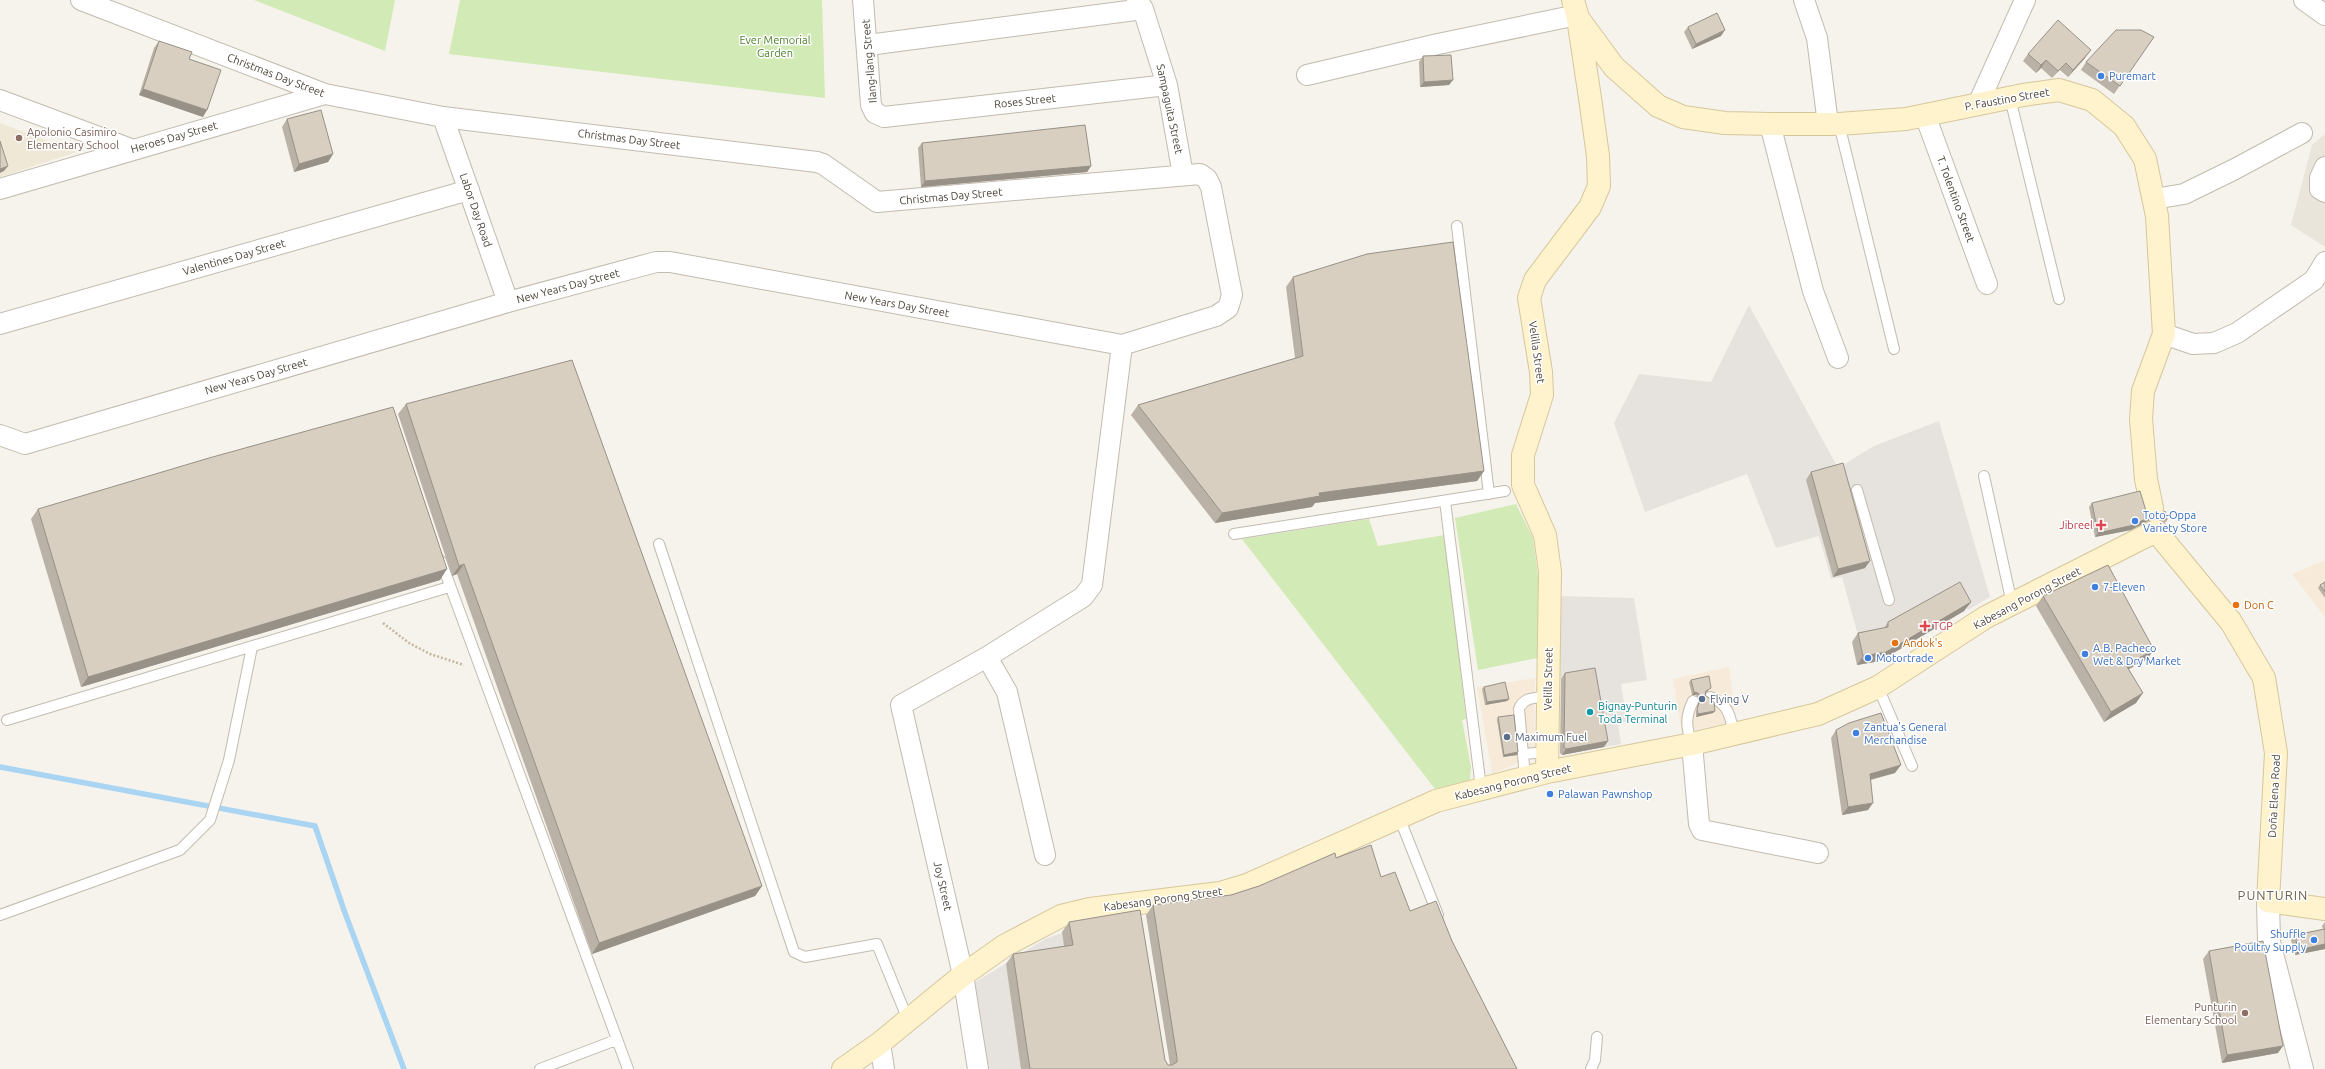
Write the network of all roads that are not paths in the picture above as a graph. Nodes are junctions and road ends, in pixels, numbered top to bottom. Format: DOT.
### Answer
graph roads {
  1 [pos="81,0"];
  2 [pos="863,0"];
  3 [pos="1804,0"];
  4 [pos="2025,0"];
  5 [pos="2304,0"];
  6 [pos="1140,4"];
  7 [pos="1576,11"];
  8 [pos="2325,15"];
  9 [pos="868,45"];
  10 [pos="1307,75"];
  11 [pos="1167,85"];
  12 [pos="325,94"];
  13 [pos="2010,98"];
  14 [pos="0,100"];
  15 [pos="1978,104"];
  16 [pos="1925,115"];
  17 [pos="884,116"];
  18 [pos="443,117"];
  19 [pos="1770,124"];
  20 [pos="1833,124"];
  21 [pos="2302,133"];
  22 [pos="131,149"];
  23 [pos="2325,167"];
  24 [pos="1183,175"];
  25 [pos="0,189"];
  26 [pos="469,190"];
  27 [pos="2325,192"];
  28 [pos="2154,199"];
  29 [pos="1457,226"];
  30 [pos="2325,262"];
  31 [pos="1987,284"];
  32 [pos="2060,299"];
  33 [pos="508,302"];
  34 [pos="0,324"];
  35 [pos="2164,334"];
  36 [pos="1122,345"];
  37 [pos="1894,349"];
  38 [pos="1838,358"];
  39 [pos="0,435"];
  40 [pos="1984,476"];
  41 [pos="1857,490"];
  42 [pos="1505,491"];
  43 [pos="1489,494"];
  44 [pos="1445,501"];
  45 [pos="2155,522"];
  46 [pos="1234,534"];
  47 [pos="659,544"];
  48 [pos="437,550"];
  49 [pos="450,587"];
  50 [pos="1888,600"];
  51 [pos="2012,604"];
  52 [pos="252,647"];
  53 [pos="987,657"];
  54 [pos="1878,687"];
  55 [pos="1548,696"];
  56 [pos="1710,697"];
  57 [pos="1693,701"];
  58 [pos="7,720"];
  59 [pos="1734,734"];
  60 [pos="1692,744"];
  61 [pos="1523,754"];
  62 [pos="1547,762"];
  63 [pos="1912,766"];
  64 [pos="1525,777"];
  65 [pos="1482,788"];
  66 [pos="1399,817"];
  67 [pos="1818,853"];
  68 [pos="1045,855"];
  69 [pos="2268,902"];
  70 [pos="2325,909"];
  71 [pos="0,915"];
  72 [pos="1441,922"];
  73 [pos="963,975"];
  74 [pos="908,1020"];
  75 [pos="1597,1037"];
  76 [pos="616,1040"];
  77 [pos="880,1043"];
  78 [pos="540,1069"];
  79 [pos="628,1069"];
  80 [pos="843,1069"];
  81 [pos="884,1069"];
  82 [pos="978,1069"];
  83 [pos="1591,1069"];
  84 [pos="2302,1069"];
  1 -- 12 [label="street, Christmas Day Street"];
  2 -- 9 [label="street, Ilang-Ilang Street"];
  3 -- 20 [label="street"];
  4 -- 15 [label="street"];
  5 -- 8 [label="street"];
  6 -- 9 [label="street"];
  6 -- 11 [label="street, Sampaguita Street"];
  7 -- 10 [label="street"];
  7 -- 19 [label="main road, P. Faustino Street"];
  7 -- 55 [label="main road, Velilla Street"];
  9 -- 17 [label="street, Ilang-Ilang Street"];
  11 -- 17 [label="street, Roses Street"];
  11 -- 24 [label="street, Sampaguita Street"];
  12 -- 18 [label="street, Christmas Day Street"];
  12 -- 22 [label="street, Heroes Day Street"];
  13 -- 15 [label="main road, P. Faustino Street"];
  13 -- 28 [label="main road, P. Faustino Street"];
  13 -- 32 [label="lane"];
  14 -- 22 [label="street"];
  15 -- 16 [label="main road, P. Faustino Street"];
  16 -- 20 [label="main road, P. Faustino Street"];
  16 -- 31 [label="street, T. Tolentino Street"];
  18 -- 24 [label="street, Christmas Day Street"];
  18 -- 26 [label="street, Labor Day Road"];
  19 -- 20 [label="main road, P. Faustino Street"];
  19 -- 38 [label="street"];
  20 -- 37 [label="lane"];
  21 -- 28 [label="street"];
  22 -- 25 [label="street, Heroes Day Street"];
  23 -- 27 [label="street"];
  24 -- 36 [label="street, Christmas Day Street"];
  26 -- 33 [label="street, Labor Day Road"];
  26 -- 34 [label="street, Valentines Day Street"];
  28 -- 35 [label="main road, P. Faustino Street"];
  29 -- 43 [label="lane"];
  30 -- 35 [label="street"];
  33 -- 36 [label="street, New Years Day Street"];
  33 -- 39 [label="street, New Years Day Street"];
  35 -- 45 [label="main road, P. Faustino Street"];
  36 -- 53 [label="street"];
  40 -- 51 [label="lane"];
  41 -- 50 [label="lane"];
  42 -- 43 [label="lane"];
  43 -- 44 [label="lane"];
  44 -- 46 [label="lane"];
  44 -- 65 [label="lane"];
  45 -- 51 [label="main road, Kabesang Porong Street"];
  45 -- 69 [label="main road, Doña Elena Road"];
  47 -- 74 [label="lane"];
  48 -- 49 [label="lane"];
  49 -- 52 [label="lane"];
  49 -- 76 [label="lane"];
  51 -- 54 [label="main road, Kabesang Porong Street"];
  52 -- 58 [label="lane"];
  52 -- 71 [label="lane"];
  53 -- 68 [label="street"];
  53 -- 73 [label="street, Joy Street"];
  54 -- 59 [label="main road, Kabesang Porong Street"];
  54 -- 63 [label="lane"];
  55 -- 61 [label="lane"];
  55 -- 62 [label="main road, Velilla Street"];
  56 -- 59 [label="lane"];
  57 -- 60 [label="lane"];
  59 -- 60 [label="main road, Kabesang Porong Street"];
  60 -- 62 [label="main road, Kabesang Porong Street"];
  60 -- 67 [label="street"];
  61 -- 62 [label="lane"];
  61 -- 64 [label="lane"];
  62 -- 64 [label="main road, Kabesang Porong Street"];
  64 -- 65 [label="main road, Kabesang Porong Street"];
  65 -- 66 [label="main road, Kabesang Porong Street"];
  66 -- 72 [label="lane"];
  66 -- 73 [label="main road, Kabesang Porong Street"];
  69 -- 70 [label="main road"];
  69 -- 84 [label="street, Doña Elena Road"];
  73 -- 74 [label="main road, Kabesang Porong Street"];
  73 -- 82 [label="street, Joy Street"];
  74 -- 77 [label="main road, Kabesang Porong Street"];
  75 -- 83 [label="lane"];
  76 -- 78 [label="lane"];
  76 -- 79 [label="lane"];
  77 -- 80 [label="main road, Kabesang Porong Street"];
  77 -- 81 [label="street"];
}
